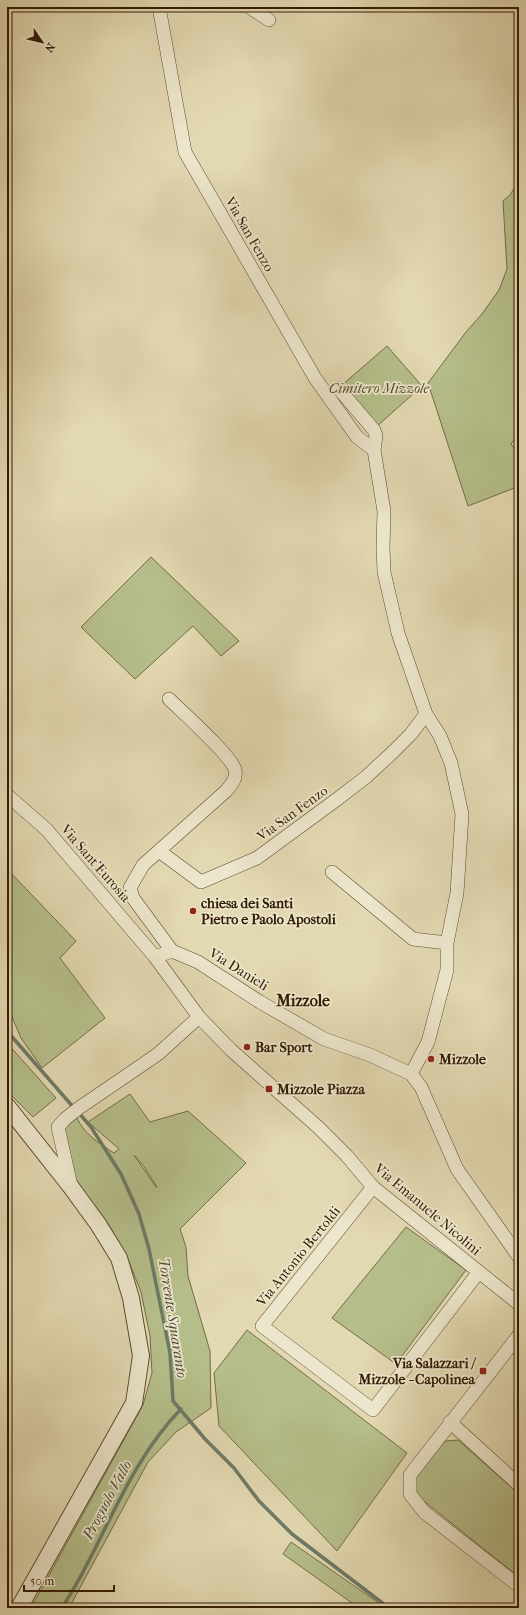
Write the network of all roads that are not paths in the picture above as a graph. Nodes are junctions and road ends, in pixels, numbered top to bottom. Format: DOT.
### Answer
graph roads {
  1 [pos="159,7"];
  2 [pos="249,7"];
  3 [pos="269,20"];
  4 [pos="338,388"];
  5 [pos="374,450"];
  6 [pos="169,699"];
  7 [pos="426,714"];
  8 [pos="7,795"];
  9 [pos="159,851"];
  10 [pos="332,872"];
  11 [pos="447,943"];
  12 [pos="172,951"];
  13 [pos="155,957"];
  14 [pos="199,1017"];
  15 [pos="412,1074"];
  16 [pos="7,1106"];
  17 [pos="71,1187"];
  18 [pos="373,1187"];
  19 [pos="519,1257"];
  20 [pos="478,1273"];
  21 [pos="519,1304"];
  22 [pos="519,1335"];
  23 [pos="450,1422"];
  24 [pos="519,1485"];
  25 [pos="519,1586"];
  26 [pos="19,1608"];
  1 -- 5 [label="street, Via San Fenzo"];
  2 -- 3 [label="street"];
  4 -- 5 [label="street"];
  5 -- 7 [label="street"];
  6 -- 9 [label="street"];
  7 -- 9 [label="street, Via San Fenzo"];
  7 -- 11 [label="street"];
  8 -- 13 [label="street, Via Sant'Eurosia"];
  9 -- 12 [label="street"];
  10 -- 11 [label="street"];
  11 -- 15 [label="street"];
  12 -- 13 [label="street"];
  12 -- 15 [label="street, Via Danieli"];
  13 -- 14 [label="street, Via Emanuele Nicolini"];
  14 -- 17 [label="street"];
  14 -- 18 [label="street, Via Emanuele Nicolini"];
  15 -- 19 [label="street"];
  16 -- 17 [label="street"];
  17 -- 26 [label="street"];
  18 -- 20 [label="street, Via Emanuele Nicolini"];
  18 -- 20 [label="street, Via Antonio Bertoldi"];
  20 -- 21 [label="street, Via Emanuele Nicolini"];
  22 -- 23 [label="street"];
  23 -- 24 [label="street"];
  23 -- 25 [label="street"];
}
